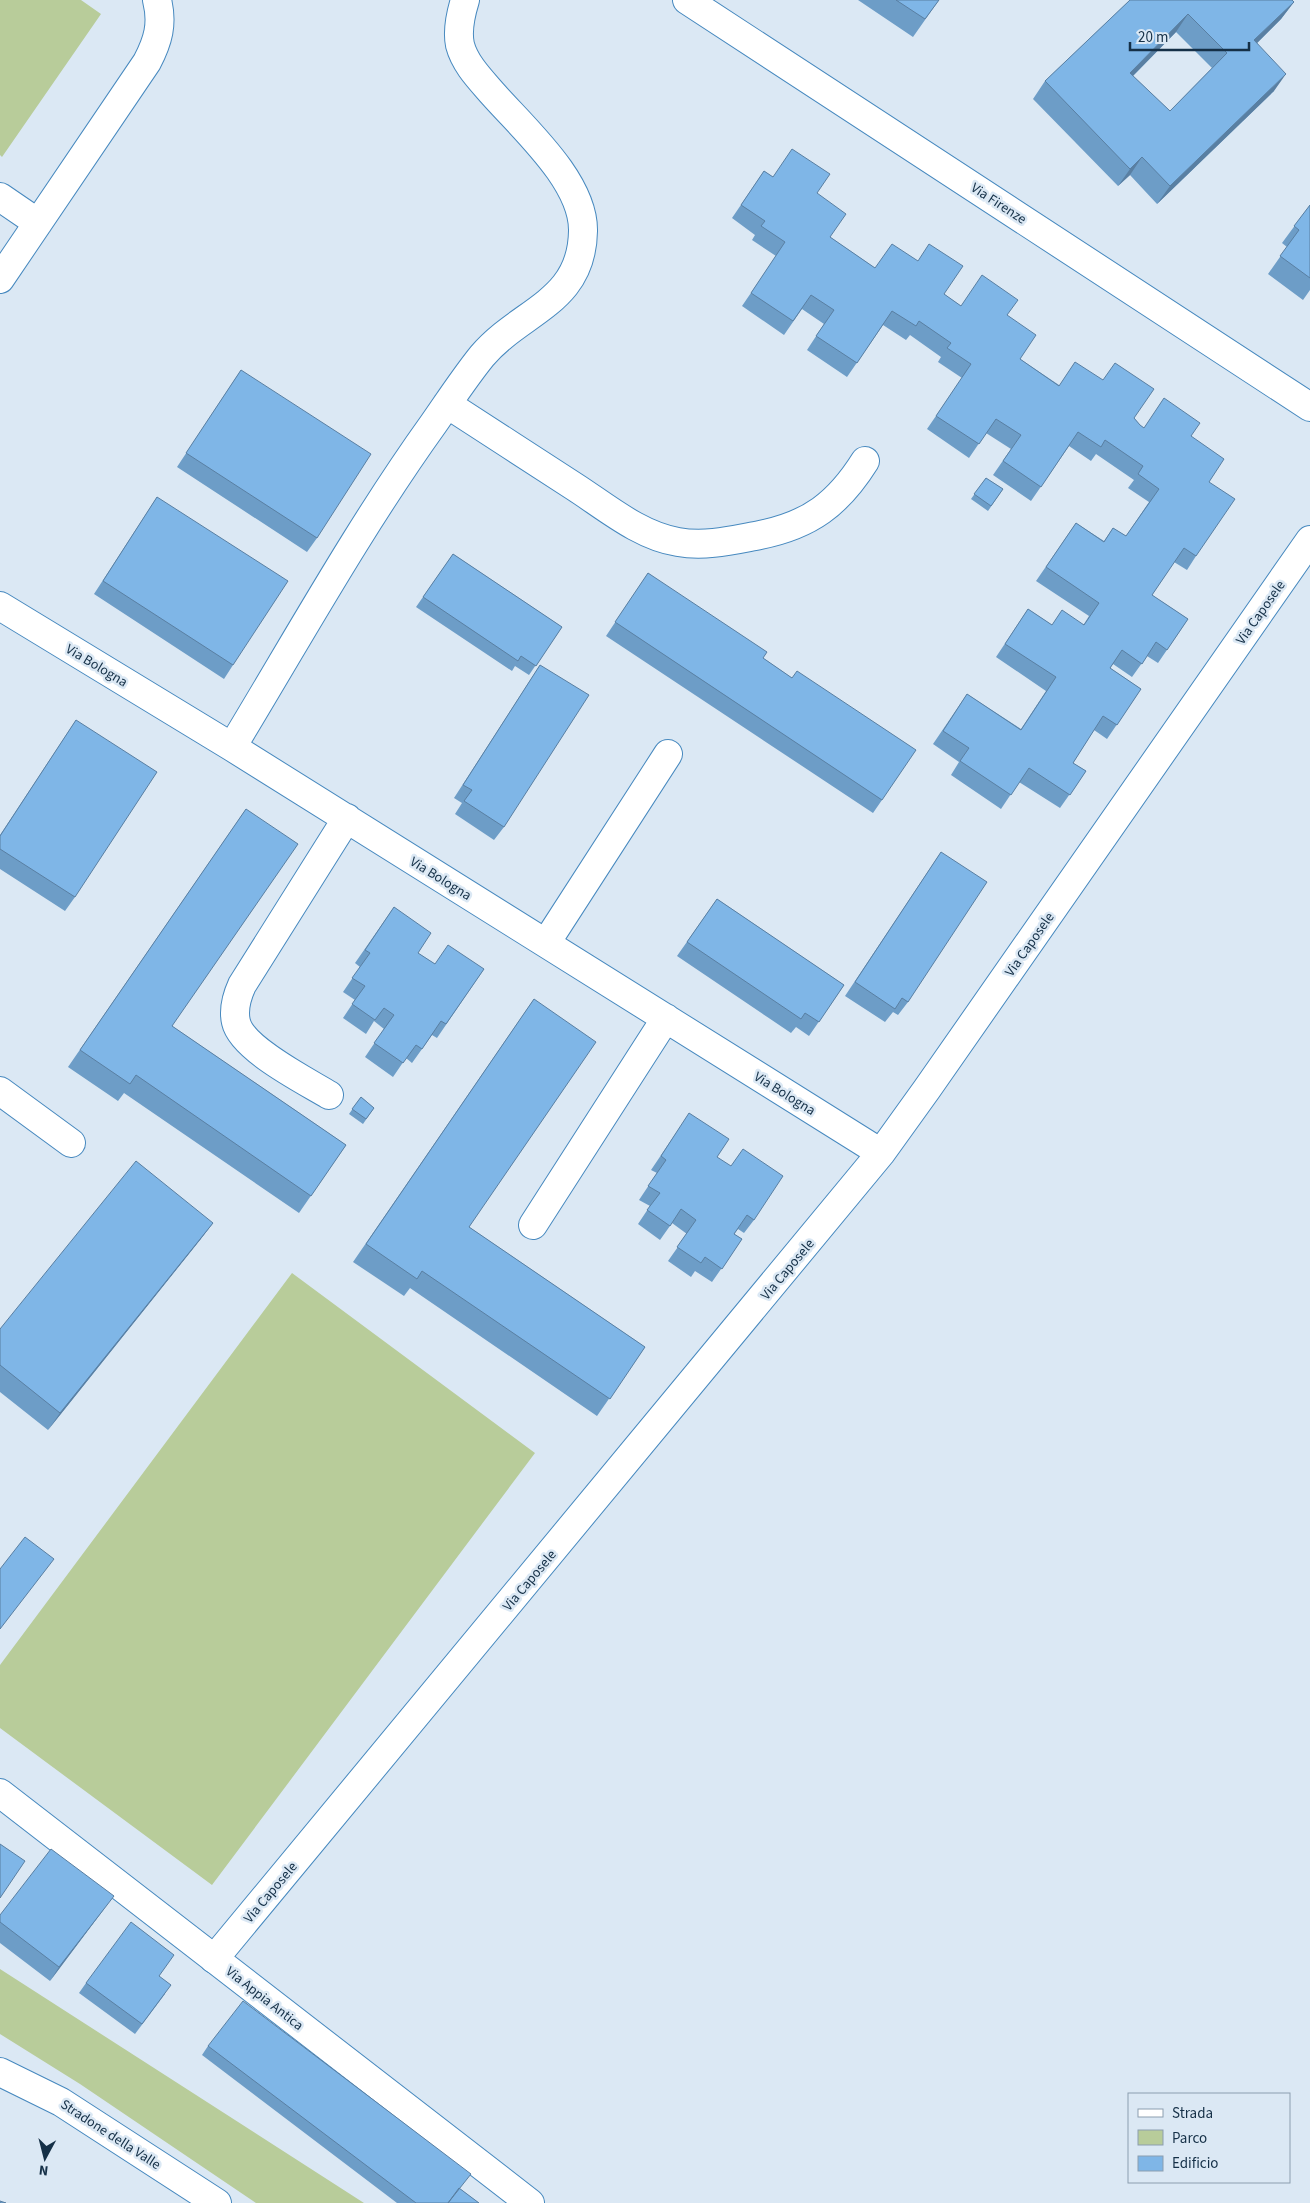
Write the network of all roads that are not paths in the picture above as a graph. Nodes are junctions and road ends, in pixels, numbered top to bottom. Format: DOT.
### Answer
graph roads {
  1 [pos="157,0"];
  2 [pos="464,0"];
  3 [pos="687,0"];
  4 [pos="0,197"];
  5 [pos="38,223"];
  6 [pos="0,279"];
  7 [pos="447,404"];
  8 [pos="1310,407"];
  9 [pos="864,462"];
  10 [pos="1310,540"];
  11 [pos="0,606"];
  12 [pos="232,747"];
  13 [pos="668,754"];
  14 [pos="347,818"];
  15 [pos="546,943"];
  16 [pos="666,1018"];
  17 [pos="0,1091"];
  18 [pos="329,1095"];
  19 [pos="71,1143"];
  20 [pos="881,1153"];
  21 [pos="533,1224"];
  22 [pos="0,1793"];
  23 [pos="214,1959"];
  24 [pos="0,2072"];
  25 [pos="218,2203"];
  26 [pos="530,2203"];
  1 -- 5 [label="street"];
  2 -- 7 [label="street"];
  3 -- 8 [label="street, Via Firenze"];
  4 -- 5 [label="street"];
  5 -- 6 [label="street"];
  7 -- 9 [label="street"];
  7 -- 12 [label="street"];
  10 -- 20 [label="street, Via Caposele"];
  11 -- 12 [label="street, Via Bologna"];
  12 -- 14 [label="street, Via Bologna"];
  13 -- 15 [label="street"];
  14 -- 15 [label="street, Via Bologna"];
  14 -- 18 [label="street"];
  15 -- 16 [label="street, Via Bologna"];
  16 -- 20 [label="street, Via Bologna"];
  16 -- 21 [label="street"];
  17 -- 19 [label="street"];
  20 -- 23 [label="street, Via Caposele"];
  22 -- 23 [label="street, Via Appia Antica"];
  23 -- 26 [label="street, Via Appia Antica"];
  24 -- 25 [label="street, Stradone della Valle"];
}
